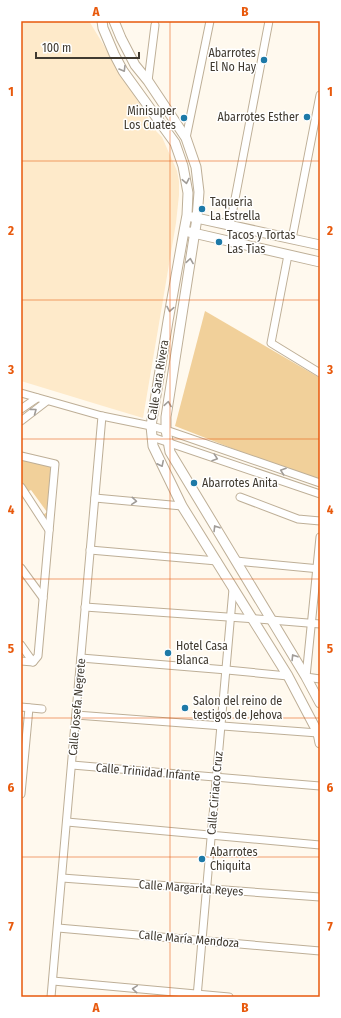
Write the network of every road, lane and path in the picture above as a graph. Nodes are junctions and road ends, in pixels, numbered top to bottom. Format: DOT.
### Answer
graph roads {
  1 [pos="102,21"];
  2 [pos="114,21"];
  3 [pos="210,21"];
  4 [pos="269,21"];
  5 [pos="155,25"];
  6 [pos="148,81"];
  7 [pos="320,94"];
  8 [pos="186,138"];
  9 [pos="187,215"];
  10 [pos="197,218"];
  11 [pos="230,225"];
  12 [pos="184,231"];
  13 [pos="195,234"];
  14 [pos="292,239"];
  15 [pos="320,245"];
  16 [pos="288,255"];
  17 [pos="320,262"];
  18 [pos="320,373"];
  19 [pos="24,394"];
  20 [pos="37,398"];
  21 [pos="21,400"];
  22 [pos="48,401"];
  23 [pos="21,409"];
  24 [pos="102,416"];
  25 [pos="21,421"];
  26 [pos="151,426"];
  27 [pos="166,430"];
  28 [pos="152,437"];
  29 [pos="168,442"];
  30 [pos="21,456"];
  31 [pos="320,484"];
  32 [pos="21,487"];
  33 [pos="320,494"];
  34 [pos="240,497"];
  35 [pos="95,498"];
  36 [pos="182,506"];
  37 [pos="320,521"];
  38 [pos="49,530"];
  39 [pos="320,537"];
  40 [pos="90,550"];
  41 [pos="217,561"];
  42 [pos="236,561"];
  43 [pos="21,568"];
  44 [pos="318,569"];
  45 [pos="233,589"];
  46 [pos="43,598"];
  47 [pos="85,607"];
  48 [pos="231,618"];
  49 [pos="252,619"];
  50 [pos="271,620"];
  51 [pos="311,624"];
  52 [pos="320,624"];
  53 [pos="21,645"];
  54 [pos="81,658"];
  55 [pos="21,661"];
  56 [pos="33,662"];
  57 [pos="227,670"];
  58 [pos="288,676"];
  59 [pos="306,677"];
  60 [pos="320,679"];
  61 [pos="320,703"];
  62 [pos="21,707"];
  63 [pos="29,708"];
  64 [pos="42,709"];
  65 [pos="76,714"];
  66 [pos="221,725"];
  67 [pos="318,733"];
  68 [pos="320,743"];
  69 [pos="72,765"];
  70 [pos="22,775"];
  71 [pos="217,778"];
  72 [pos="320,786"];
  73 [pos="21,794"];
  74 [pos="67,822"];
  75 [pos="212,836"];
  76 [pos="320,845"];
  77 [pos="62,878"];
  78 [pos="207,889"];
  79 [pos="320,897"];
  80 [pos="58,928"];
  81 [pos="202,940"];
  82 [pos="320,951"];
  83 [pos="53,981"];
  84 [pos="198,996"];
  85 [pos="52,997"];
  86 [pos="229,997"];
  1 -- 9 [label="street, Calle Sara Rivera, one-way"];
  2 -- 6 [label="street, Calle Sara Rivera"];
  3 -- 8 [label="street"];
  4 -- 11 [label="street"];
  5 -- 6 [label="street"];
  6 -- 8 [label="street, Calle Sara Rivera"];
  7 -- 14 [label="street"];
  8 -- 10 [label="street, Calle Sara Rivera"];
  9 -- 10 [label="street"];
  9 -- 12 [label="street, Calle Sara Rivera"];
  10 -- 11 [label="street"];
  10 -- 13 [label="street, Calle Sara Rivera"];
  11 -- 14 [label="street"];
  12 -- 13 [label="street"];
  12 -- 26 [label="street, Calle Sara Rivera, one-way"];
  13 -- 16 [label="street"];
  27 -- 13 [label="street, Calle Sara Rivera, one-way"];
  14 -- 15 [label="street"];
  16 -- 17 [label="street"];
  16 -- 18 [label="street"];
  19 -- 20 [label="street"];
  19 -- 21 [label="street"];
  20 -- 22 [label="street"];
  20 -- 23 [label="street"];
  22 -- 24 [label="street"];
  25 -- 22 [label="street, one-way"];
  24 -- 26 [label="street"];
  24 -- 35 [label="street, Calle Josefa Negrete"];
  26 -- 27 [label="street"];
  26 -- 28 [label="street, Calle Sara Rivera"];
  27 -- 29 [label="street, Calle Sara Rivera"];
  31 -- 27 [label="street, one-way"];
  28 -- 29 [label="street"];
  28 -- 36 [label="street, Calle Sara Rivera, one-way"];
  29 -- 33 [label="street, one-way"];
  42 -- 29 [label="street, Calle Sara Rivera, one-way"];
  30 -- 38 [label="street"];
  32 -- 38 [label="street"];
  34 -- 37 [label="street"];
  35 -- 36 [label="street, one-way"];
  35 -- 40 [label="street, Calle Josefa Negrete"];
  36 -- 41 [label="street, Calle Sara Rivera"];
  38 -- 46 [label="street"];
  39 -- 44 [label="street"];
  40 -- 41 [label="street"];
  40 -- 47 [label="street, Calle Josefa Negrete"];
  41 -- 45 [label="street, Calle Sara Rivera"];
  42 -- 44 [label="street"];
  42 -- 50 [label="street, Calle Sara Rivera"];
  43 -- 46 [label="street"];
  44 -- 51 [label="street"];
  45 -- 48 [label="street, Calle Ciriaco Cruz"];
  45 -- 49 [label="street, Calle Sara Rivera"];
  46 -- 56 [label="street"];
  47 -- 48 [label="street"];
  47 -- 54 [label="street, Calle Josefa Negrete"];
  48 -- 49 [label="street"];
  48 -- 57 [label="street, Calle Ciriaco Cruz"];
  49 -- 50 [label="street"];
  49 -- 58 [label="street, Calle Sara Rivera"];
  50 -- 51 [label="street"];
  59 -- 50 [label="street, Calle Sara Rivera, one-way"];
  51 -- 52 [label="street"];
  51 -- 59 [label="street"];
  53 -- 56 [label="street"];
  54 -- 57 [label="street"];
  54 -- 65 [label="street, Calle Josefa Negrete"];
  55 -- 56 [label="street"];
  57 -- 58 [label="street"];
  57 -- 66 [label="street, Calle Ciriaco Cruz"];
  58 -- 67 [label="street, Calle Sara Rivera"];
  59 -- 60 [label="street"];
  59 -- 61 [label="street, Calle Sara Rivera"];
  62 -- 63 [label="street"];
  63 -- 64 [label="street"];
  63 -- 70 [label="street"];
  65 -- 66 [label="street"];
  65 -- 69 [label="street, Calle Josefa Negrete"];
  66 -- 67 [label="street"];
  66 -- 71 [label="street, Calle Ciriaco Cruz"];
  67 -- 68 [label="street, Calle Sara Rivera"];
  69 -- 71 [label="street, Calle Trinidad Infante"];
  69 -- 74 [label="street, Calle Josefa Negrete"];
  70 -- 73 [label="street"];
  71 -- 72 [label="street, Calle Trinidad Infante"];
  71 -- 75 [label="street, Calle Ciriaco Cruz"];
  74 -- 75 [label="street"];
  74 -- 77 [label="street, Calle Josefa Negrete"];
  75 -- 76 [label="street"];
  75 -- 78 [label="street, Calle Ciriaco Cruz"];
  77 -- 78 [label="street, Calle Margarita Reyes"];
  77 -- 80 [label="street, Calle Josefa Negrete"];
  78 -- 79 [label="street, Calle Margarita Reyes"];
  78 -- 81 [label="street, Calle Ciriaco Cruz"];
  80 -- 81 [label="street, Calle María Mendoza"];
  80 -- 83 [label="street, Calle Josefa Negrete"];
  81 -- 82 [label="street, Calle María Mendoza"];
  81 -- 84 [label="street, Calle Ciriaco Cruz"];
  84 -- 83 [label="street, one-way"];
  83 -- 85 [label="street, Calle Josefa Negrete"];
  84 -- 86 [label="street"];
}
